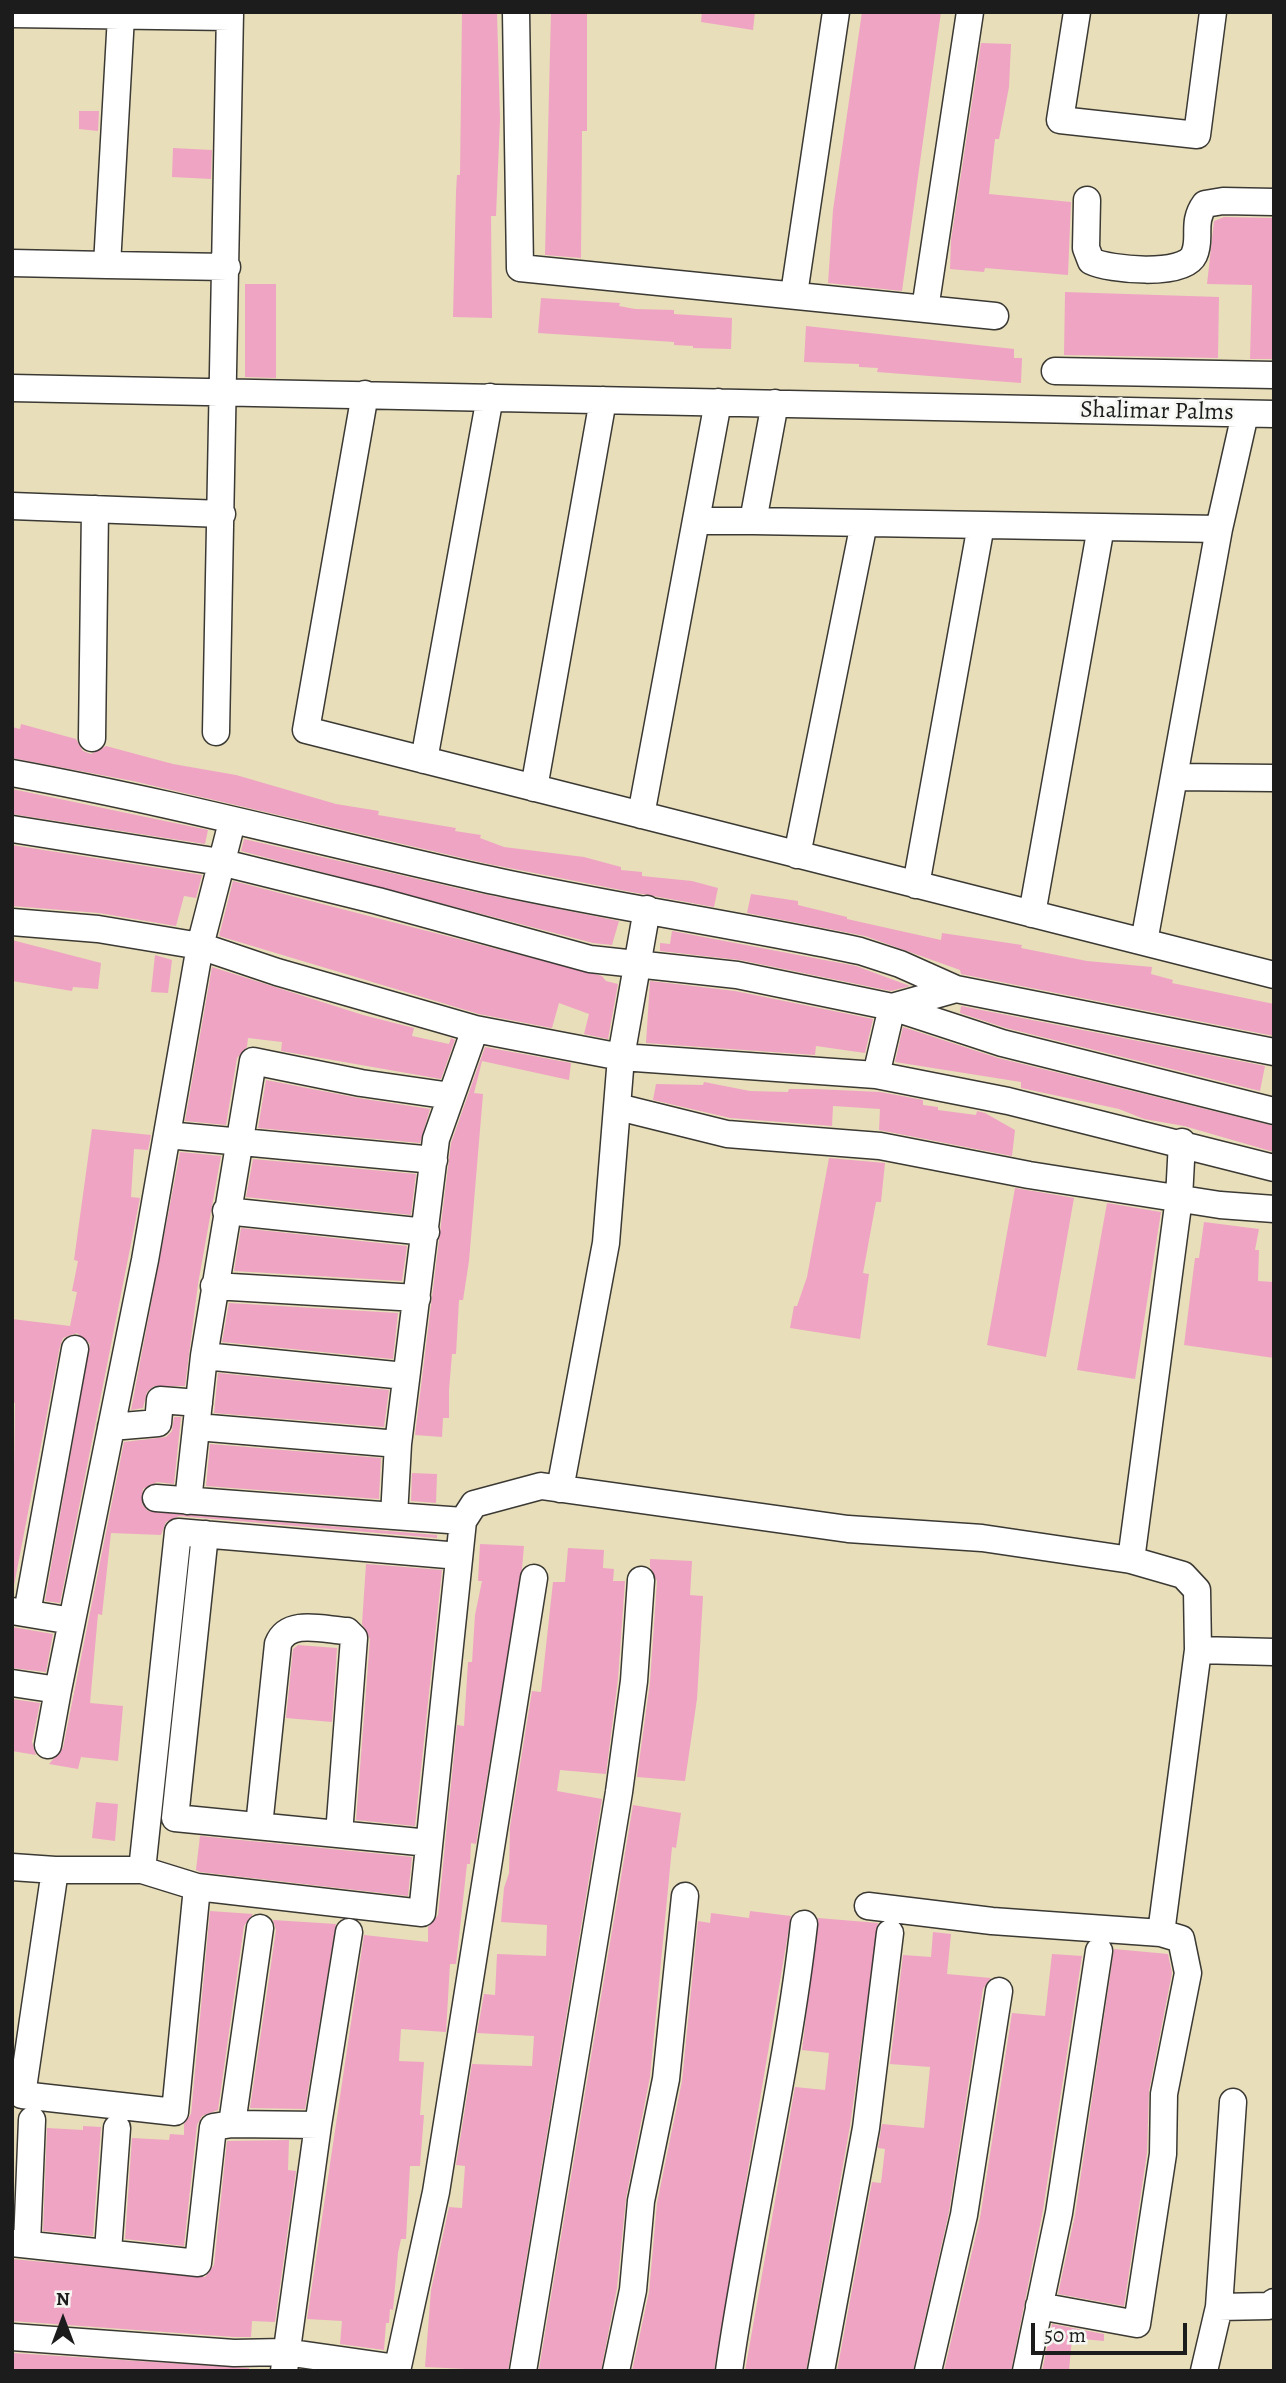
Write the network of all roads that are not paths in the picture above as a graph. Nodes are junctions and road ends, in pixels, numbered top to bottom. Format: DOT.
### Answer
graph roads {
  1 [pos="516,12"];
  2 [pos="836,12"];
  3 [pos="970,12"];
  4 [pos="1077,12"];
  5 [pos="1213,12"];
  6 [pos="12,14"];
  7 [pos="230,15"];
  8 [pos="121,16"];
  9 [pos="1087,200"];
  10 [pos="1274,202"];
  11 [pos="12,263"];
  12 [pos="107,265"];
  13 [pos="227,267"];
  14 [pos="794,294"];
  15 [pos="925,309"];
  16 [pos="995,316"];
  17 [pos="1055,370"];
  18 [pos="1274,375"];
  19 [pos="12,388"];
  20 [pos="225,391"];
  21 [pos="365,394"];
  22 [pos="490,397"];
  23 [pos="603,400"];
  24 [pos="718,402"];
  25 [pos="775,403"];
  26 [pos="1245,414"];
  27 [pos="1274,414"];
  28 [pos="12,506"];
  29 [pos="95,509"];
  30 [pos="222,514"];
  31 [pos="696,521"];
  32 [pos="753,521"];
  33 [pos="864,523"];
  34 [pos="981,525"];
  35 [pos="1101,527"];
  36 [pos="1219,529"];
  37 [pos="216,732"];
  38 [pos="92,737"];
  39 [pos="424,760"];
  40 [pos="12,773"];
  41 [pos="1174,777"];
  42 [pos="1274,778"];
  43 [pos="534,788"];
  44 [pos="641,815"];
  45 [pos="232,822"];
  46 [pos="12,829"];
  47 [pos="797,855"];
  48 [pos="220,862"];
  49 [pos="916,885"];
  50 [pos="647,909"];
  51 [pos="1032,914"];
  52 [pos="12,922"];
  53 [pos="1144,942"];
  54 [pos="200,946"];
  55 [pos="637,964"];
  56 [pos="1274,975"];
  57 [pos="956,989"];
  58 [pos="892,1007"];
  59 [pos="475,1029"];
  60 [pos="1274,1052"];
  61 [pos="621,1057"];
  62 [pos="876,1075"];
  63 [pos="451,1096"];
  64 [pos="618,1107"];
  65 [pos="1274,1111"];
  66 [pos="167,1135"];
  67 [pos="1182,1142"];
  68 [pos="238,1143"];
  69 [pos="434,1160"];
  70 [pos="1274,1168"];
  71 [pos="1178,1198"];
  72 [pos="1274,1209"];
  73 [pos="226,1212"];
  74 [pos="426,1232"];
  75 [pos="214,1286"];
  76 [pos="417,1298"];
  77 [pos="75,1349"];
  78 [pos="204,1356"];
  79 [pos="405,1376"];
  80 [pos="198,1415"];
  81 [pos="111,1427"];
  82 [pos="398,1444"];
  83 [pos="560,1489"];
  84 [pos="156,1499"];
  85 [pos="188,1501"];
  86 [pos="394,1516"];
  87 [pos="463,1521"];
  88 [pos="205,1534"];
  89 [pos="459,1556"];
  90 [pos="1131,1560"];
  91 [pos="534,1578"];
  92 [pos="641,1580"];
  93 [pos="20,1612"];
  94 [pos="72,1621"];
  95 [pos="1198,1650"];
  96 [pos="1274,1652"];
  97 [pos="12,1683"];
  98 [pos="58,1690"];
  99 [pos="48,1745"];
  100 [pos="148,1815"];
  101 [pos="175,1818"];
  102 [pos="260,1826"];
  103 [pos="340,1834"];
  104 [pos="429,1843"];
  105 [pos="12,1867"];
  106 [pos="54,1870"];
  107 [pos="142,1870"];
  108 [pos="197,1887"];
  109 [pos="685,1896"];
  110 [pos="867,1906"];
  111 [pos="804,1924"];
  112 [pos="260,1928"];
  113 [pos="349,1932"];
  114 [pos="890,1933"];
  115 [pos="1161,1933"];
  116 [pos="1098,1951"];
  117 [pos="999,1992"];
  118 [pos="1233,2102"];
  119 [pos="32,2120"];
  120 [pos="232,2124"];
  121 [pos="318,2126"];
  122 [pos="117,2128"];
  123 [pos="20,2244"];
  124 [pos="108,2251"];
  125 [pos="1274,2302"];
  126 [pos="1039,2306"];
  127 [pos="1219,2306"];
  128 [pos="12,2337"];
  129 [pos="284,2361"];
  130 [pos="397,2369"];
  131 [pos="523,2371"];
  132 [pos="617,2371"];
  133 [pos="729,2371"];
  134 [pos="821,2371"];
  135 [pos="928,2371"];
  136 [pos="1026,2371"];
  137 [pos="1204,2371"];
  1 -- 14 [label="street"];
  2 -- 14 [label="street"];
  3 -- 15 [label="street"];
  4 -- 5 [label="street"];
  6 -- 8 [label="street"];
  7 -- 8 [label="street"];
  7 -- 13 [label="street"];
  8 -- 12 [label="street"];
  9 -- 10 [label="street"];
  11 -- 12 [label="street"];
  12 -- 13 [label="street"];
  13 -- 20 [label="street"];
  14 -- 15 [label="street"];
  15 -- 16 [label="street"];
  17 -- 18 [label="street"];
  19 -- 20 [label="street, Shalimar Palms"];
  20 -- 21 [label="street, Shalimar Palms"];
  20 -- 30 [label="street"];
  21 -- 22 [label="street, Shalimar Palms"];
  21 -- 39 [label="street"];
  22 -- 23 [label="street, Shalimar Palms"];
  22 -- 39 [label="street"];
  23 -- 24 [label="street, Shalimar Palms"];
  23 -- 43 [label="street"];
  24 -- 25 [label="street, Shalimar Palms"];
  24 -- 31 [label="street"];
  25 -- 26 [label="street, Shalimar Palms"];
  25 -- 32 [label="street"];
  26 -- 27 [label="street, Shalimar Palms"];
  26 -- 36 [label="street"];
  28 -- 29 [label="street"];
  29 -- 30 [label="street"];
  29 -- 38 [label="street"];
  30 -- 37 [label="street"];
  31 -- 32 [label="street"];
  31 -- 44 [label="street"];
  32 -- 33 [label="street"];
  33 -- 34 [label="street"];
  33 -- 47 [label="street"];
  34 -- 35 [label="street"];
  34 -- 49 [label="street"];
  35 -- 36 [label="street"];
  35 -- 51 [label="street"];
  36 -- 41 [label="street"];
  39 -- 43 [label="street"];
  40 -- 45 [label="street"];
  41 -- 42 [label="street"];
  41 -- 53 [label="street"];
  43 -- 44 [label="street"];
  44 -- 47 [label="street"];
  45 -- 48 [label="street"];
  45 -- 50 [label="street"];
  46 -- 48 [label="street"];
  47 -- 49 [label="street"];
  48 -- 54 [label="street"];
  48 -- 55 [label="street"];
  49 -- 51 [label="street"];
  50 -- 55 [label="street"];
  50 -- 57 [label="street"];
  51 -- 53 [label="street"];
  52 -- 54 [label="street"];
  53 -- 56 [label="street"];
  54 -- 59 [label="street"];
  54 -- 66 [label="street"];
  55 -- 58 [label="street"];
  55 -- 61 [label="street"];
  57 -- 58 [label="street"];
  57 -- 60 [label="street"];
  58 -- 62 [label="street"];
  58 -- 65 [label="street"];
  59 -- 61 [label="street"];
  59 -- 63 [label="street"];
  61 -- 62 [label="street"];
  61 -- 64 [label="street"];
  62 -- 67 [label="street"];
  63 -- 68 [label="street"];
  63 -- 69 [label="street"];
  64 -- 71 [label="street"];
  64 -- 83 [label="street"];
  66 -- 68 [label="street"];
  66 -- 81 [label="street"];
  67 -- 70 [label="street"];
  67 -- 71 [label="street"];
  68 -- 69 [label="street"];
  68 -- 73 [label="street"];
  69 -- 74 [label="street"];
  71 -- 72 [label="street"];
  71 -- 90 [label="street"];
  73 -- 74 [label="street"];
  73 -- 75 [label="street"];
  74 -- 76 [label="street"];
  75 -- 76 [label="street"];
  75 -- 78 [label="street"];
  76 -- 79 [label="street"];
  77 -- 93 [label="street"];
  78 -- 79 [label="street"];
  78 -- 80 [label="street"];
  79 -- 82 [label="street"];
  80 -- 81 [label="street"];
  80 -- 82 [label="street"];
  80 -- 85 [label="street"];
  81 -- 94 [label="street"];
  82 -- 86 [label="street"];
  83 -- 87 [label="street"];
  83 -- 90 [label="street"];
  84 -- 85 [label="street"];
  85 -- 86 [label="street"];
  86 -- 87 [label="street"];
  87 -- 89 [label="street"];
  88 -- 89 [label="street"];
  88 -- 100 [label="street"];
  88 -- 101 [label="street"];
  89 -- 104 [label="street"];
  90 -- 95 [label="street"];
  91 -- 130 [label="street"];
  92 -- 131 [label="street"];
  93 -- 94 [label="street"];
  94 -- 98 [label="street"];
  95 -- 96 [label="street"];
  95 -- 115 [label="street"];
  97 -- 98 [label="street"];
  98 -- 99 [label="street"];
  100 -- 101 [label="street"];
  100 -- 107 [label="street"];
  101 -- 102 [label="street"];
  102 -- 103 [label="street"];
  102 -- 103 [label="street"];
  103 -- 104 [label="street"];
  104 -- 108 [label="street"];
  105 -- 106 [label="street"];
  106 -- 107 [label="street"];
  106 -- 108 [label="street"];
  107 -- 108 [label="street"];
  109 -- 132 [label="street"];
  110 -- 115 [label="street"];
  111 -- 133 [label="street"];
  112 -- 120 [label="street"];
  113 -- 121 [label="street"];
  114 -- 134 [label="street"];
  115 -- 126 [label="street"];
  116 -- 126 [label="street"];
  117 -- 135 [label="street"];
  118 -- 127 [label="street"];
  119 -- 123 [label="street"];
  120 -- 121 [label="street"];
  120 -- 124 [label="street"];
  121 -- 129 [label="street"];
  122 -- 124 [label="street"];
  123 -- 124 [label="street"];
  125 -- 127 [label="street"];
  126 -- 136 [label="street"];
  127 -- 137 [label="street"];
  128 -- 129 [label="street"];
  129 -- 130 [label="street"];
}
